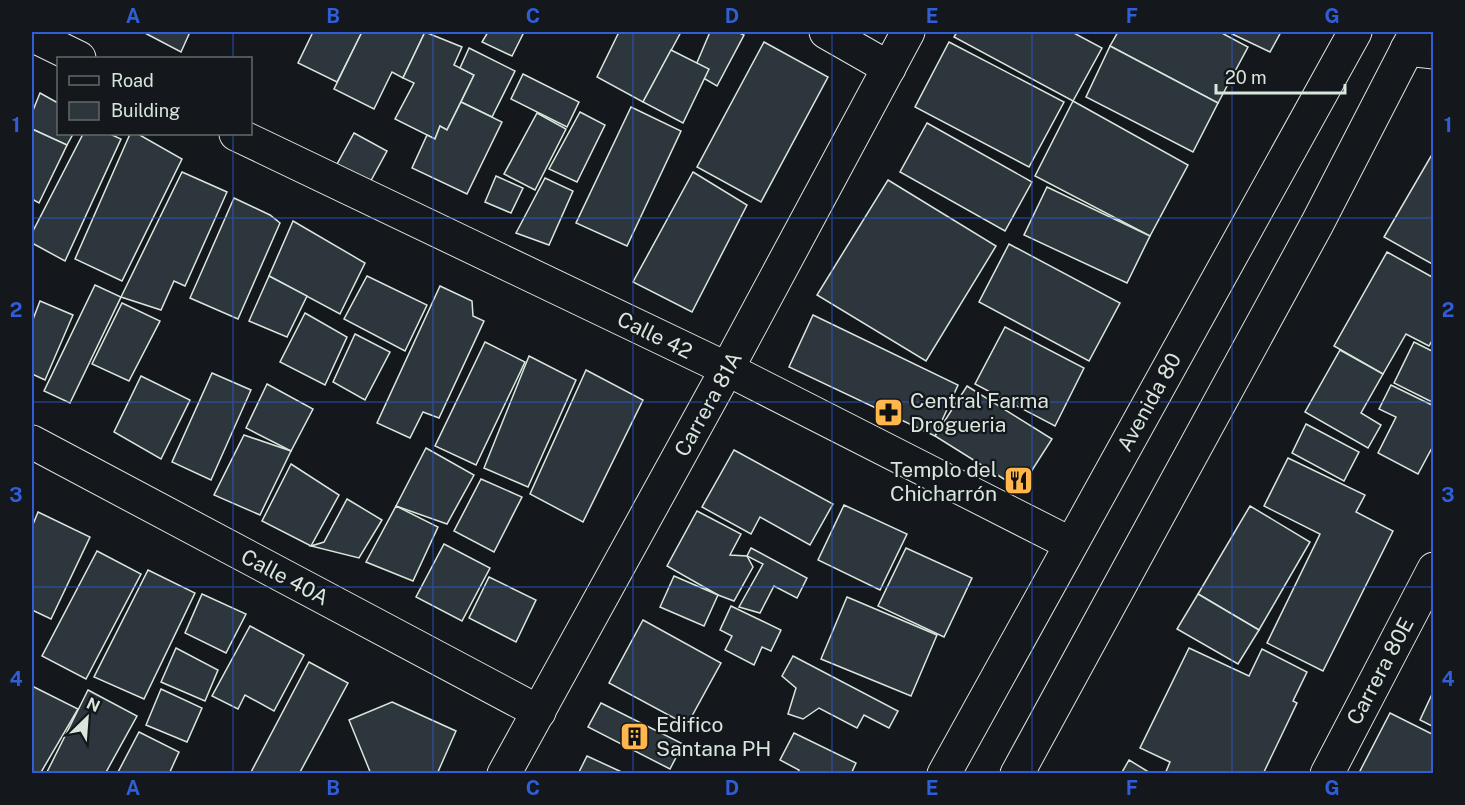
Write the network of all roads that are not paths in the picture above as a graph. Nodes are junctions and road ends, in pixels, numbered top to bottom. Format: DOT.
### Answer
graph roads {
  1 [pos="826,32"];
  2 [pos="908,32"];
  3 [pos="1354,32"];
  4 [pos="32,36"];
  5 [pos="1419,44"];
  6 [pos="78,57"];
  7 [pos="889,68"];
  8 [pos="238,135"];
  9 [pos="727,369"];
  10 [pos="32,442"];
  11 [pos="1071,544"];
  12 [pos="1434,568"];
  13 [pos="539,712"];
  14 [pos="504,774"];
  15 [pos="944,774"];
  16 [pos="1017,774"];
  17 [pos="1327,774"];
  1 -- 7 [label="street"];
  2 -- 7 [label="street, Carrera 81A"];
  3 -- 11 [label="street, Avenida 80"];
  4 -- 6 [label="street"];
  5 -- 16 [label="street"];
  7 -- 9 [label="street, Carrera 81A"];
  8 -- 9 [label="street, Calle 42"];
  9 -- 11 [label="street, Calle 42"];
  9 -- 13 [label="street, Carrera 81A"];
  10 -- 13 [label="street, Calle 40A"];
  11 -- 15 [label="street, Avenida 80"];
  12 -- 17 [label="street, Carrera 80E"];
  13 -- 14 [label="street, Carrera 81A"];
}
